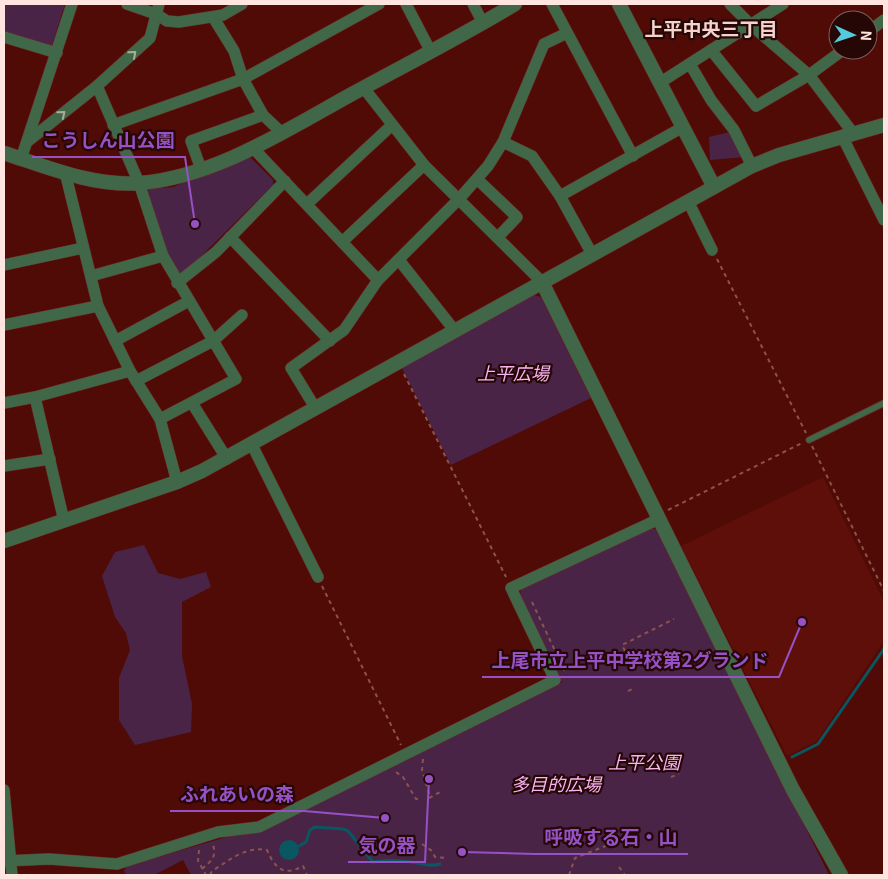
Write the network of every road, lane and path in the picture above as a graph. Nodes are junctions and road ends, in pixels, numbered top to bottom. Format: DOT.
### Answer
graph roads {
  1 [pos="72,4"];
  2 [pos="127,4"];
  3 [pos="242,4"];
  4 [pos="378,4"];
  5 [pos="406,4"];
  6 [pos="473,4"];
  7 [pos="515,4"];
  8 [pos="552,4"];
  9 [pos="620,4"];
  10 [pos="730,4"];
  11 [pos="783,4"];
  12 [pos="158,9"];
  13 [pos="213,17"];
  14 [pos="483,23"];
  15 [pos="750,24"];
  16 [pos="567,33"];
  17 [pos="4,37"];
  18 [pos="711,50"];
  19 [pos="431,52"];
  20 [pos="57,53"];
  21 [pos="829,60"];
  22 [pos="690,64"];
  23 [pos="809,75"];
  24 [pos="243,79"];
  25 [pos="661,82"];
  26 [pos="97,86"];
  27 [pos="364,88"];
  28 [pos="263,115"];
  29 [pos="113,125"];
  30 [pos="392,125"];
  31 [pos="884,125"];
  32 [pos="684,127"];
  33 [pos="281,132"];
  34 [pos="847,135"];
  35 [pos="27,142"];
  36 [pos="503,142"];
  37 [pos="253,148"];
  38 [pos="4,154"];
  39 [pos="633,156"];
  40 [pos="22,159"];
  41 [pos="424,165"];
  42 [pos="752,166"];
  43 [pos="201,169"];
  44 [pos="65,172"];
  45 [pos="477,179"];
  46 [pos="284,181"];
  47 [pos="139,183"];
  48 [pos="714,187"];
  49 [pos="560,196"];
  50 [pos="459,199"];
  51 [pos="688,201"];
  52 [pos="306,204"];
  53 [pos="884,220"];
  54 [pos="499,236"];
  55 [pos="230,237"];
  56 [pos="342,242"];
  57 [pos="83,248"];
  58 [pos="712,250"];
  59 [pos="592,254"];
  60 [pos="163,256"];
  61 [pos="399,260"];
  62 [pos="4,265"];
  63 [pos="91,276"];
  64 [pos="378,280"];
  65 [pos="542,282"];
  66 [pos="177,283"];
  67 [pos="189,301"];
  68 [pos="98,306"];
  69 [pos="242,315"];
  70 [pos="4,325"];
  71 [pos="455,331"];
  72 [pos="114,341"];
  73 [pos="213,341"];
  74 [pos="330,341"];
  75 [pos="398,363"];
  76 [pos="130,371"];
  77 [pos="136,381"];
  78 [pos="35,397"];
  79 [pos="4,403"];
  80 [pos="192,403"];
  81 [pos="884,403"];
  82 [pos="316,409"];
  83 [pos="160,419"];
  84 [pos="809,440"];
  85 [pos="252,445"];
  86 [pos="50,459"];
  87 [pos="227,459"];
  88 [pos="4,466"];
  89 [pos="177,482"];
  90 [pos="658,517"];
  91 [pos="64,521"];
  92 [pos="4,540"];
  93 [pos="318,577"];
  94 [pos="511,588"];
  95 [pos="884,591"];
  96 [pos="532,602"];
  97 [pos="674,619"];
  98 [pos="625,651"];
  99 [pos="566,674"];
  100 [pos="635,688"];
  101 [pos="628,691"];
  102 [pos="406,754"];
  103 [pos="425,755"];
  104 [pos="679,774"];
  105 [pos="671,777"];
  106 [pos="4,790"];
  107 [pos="442,791"];
  108 [pos="631,836"];
  109 [pos="422,844"];
  110 [pos="213,845"];
  111 [pos="448,858"];
  112 [pos="7,861"];
  113 [pos="117,864"];
  114 [pos="619,867"];
  115 [pos="202,869"];
  116 [pos="12,875"];
  117 [pos="121,875"];
  118 [pos="210,875"];
  119 [pos="307,875"];
  120 [pos="569,875"];
  121 [pos="624,875"];
  122 [pos="841,875"];
  1 -- 20 [label="street"];
  2 -- 12 [label="street"];
  3 -- 13 [label="street"];
  4 -- 24 [label="street"];
  5 -- 19 [label="street"];
  6 -- 14 [label="street"];
  7 -- 14 [label="street"];
  8 -- 16 [label="street"];
  9 -- 25 [label="street"];
  10 -- 15 [label="street"];
  11 -- 15 [label="street"];
  12 -- 13 [label="street"];
  26 -- 12 [label="street, one-way"];
  13 -- 24 [label="street"];
  14 -- 19 [label="street"];
  15 -- 18 [label="street"];
  15 -- 23 [label="street"];
  16 -- 36 [label="street"];
  16 -- 39 [label="street"];
  17 -- 20 [label="street"];
  18 -- 22 [label="street"];
  18 -- 23 [label="street"];
  19 -- 27 [label="street"];
  20 -- 35 [label="street"];
  21 -- 23 [label="street"];
  22 -- 25 [label="street"];
  22 -- 42 [label="street"];
  23 -- 34 [label="street"];
  24 -- 28 [label="street"];
  24 -- 29 [label="street"];
  25 -- 32 [label="street"];
  26 -- 29 [label="street"];
  35 -- 26 [label="street, one-way"];
  27 -- 30 [label="street"];
  27 -- 33 [label="street"];
  28 -- 33 [label="street"];
  28 -- 43 [label="street"];
  29 -- 47 [label="street"];
  30 -- 41 [label="street"];
  30 -- 52 [label="street"];
  31 -- 34 [label="street"];
  32 -- 39 [label="street"];
  32 -- 48 [label="street"];
  33 -- 37 [label="street"];
  34 -- 42 [label="street"];
  34 -- 53 [label="street"];
  35 -- 40 [label="street"];
  36 -- 45 [label="street"];
  36 -- 49 [label="street"];
  37 -- 43 [label="street"];
  37 -- 46 [label="street"];
  38 -- 40 [label="street"];
  39 -- 49 [label="street"];
  40 -- 44 [label="street"];
  41 -- 50 [label="street"];
  41 -- 56 [label="street"];
  42 -- 48 [label="street"];
  43 -- 47 [label="street"];
  44 -- 47 [label="street"];
  44 -- 57 [label="street"];
  45 -- 50 [label="street"];
  45 -- 54 [label="street"];
  46 -- 52 [label="street"];
  46 -- 55 [label="street"];
  47 -- 60 [label="street"];
  48 -- 51 [label="street"];
  49 -- 59 [label="street"];
  50 -- 54 [label="street"];
  50 -- 61 [label="street"];
  51 -- 58 [label="street"];
  51 -- 59 [label="street"];
  52 -- 56 [label="street"];
  54 -- 65 [label="street"];
  55 -- 66 [label="street"];
  55 -- 74 [label="street"];
  56 -- 64 [label="street"];
  57 -- 62 [label="street"];
  57 -- 63 [label="street"];
  58 -- 84 [label="path"];
  59 -- 65 [label="street"];
  60 -- 63 [label="street"];
  60 -- 66 [label="street"];
  61 -- 64 [label="street"];
  61 -- 71 [label="street"];
  63 -- 68 [label="street"];
  64 -- 74 [label="street"];
  65 -- 71 [label="street"];
  65 -- 90 [label="street"];
  66 -- 67 [label="street"];
  67 -- 72 [label="street"];
  67 -- 73 [label="street"];
  68 -- 70 [label="street"];
  68 -- 72 [label="street"];
  69 -- 73 [label="street"];
  71 -- 75 [label="street"];
  72 -- 76 [label="street"];
  73 -- 77 [label="street"];
  73 -- 80 [label="street"];
  74 -- 82 [label="street"];
  75 -- 82 [label="street"];
  75 -- 94 [label="path"];
  76 -- 77 [label="street"];
  76 -- 78 [label="street"];
  77 -- 83 [label="street"];
  78 -- 79 [label="street"];
  78 -- 86 [label="street"];
  80 -- 83 [label="street"];
  80 -- 87 [label="street"];
  81 -- 84 [label="lane"];
  82 -- 85 [label="street"];
  83 -- 89 [label="street"];
  84 -- 90 [label="path"];
  84 -- 95 [label="path"];
  85 -- 87 [label="street"];
  85 -- 93 [label="street"];
  86 -- 88 [label="street"];
  86 -- 91 [label="street"];
  87 -- 89 [label="street"];
  89 -- 91 [label="street"];
  90 -- 94 [label="street"];
  90 -- 122 [label="street"];
  91 -- 92 [label="street"];
  93 -- 102 [label="path"];
  94 -- 102 [label="street"];
  96 -- 99 [label="path"];
  97 -- 98 [label="path"];
  100 -- 101 [label="path"];
  102 -- 113 [label="street"];
  103 -- 107 [label="path"];
  104 -- 105 [label="path"];
  106 -- 112 [label="street"];
  108 -- 120 [label="path"];
  109 -- 111 [label="path"];
  110 -- 115 [label="path"];
  112 -- 113 [label="street"];
  112 -- 116 [label="street"];
  113 -- 117 [label="street"];
  114 -- 121 [label="path"];
  118 -- 119 [label="path"];
}
